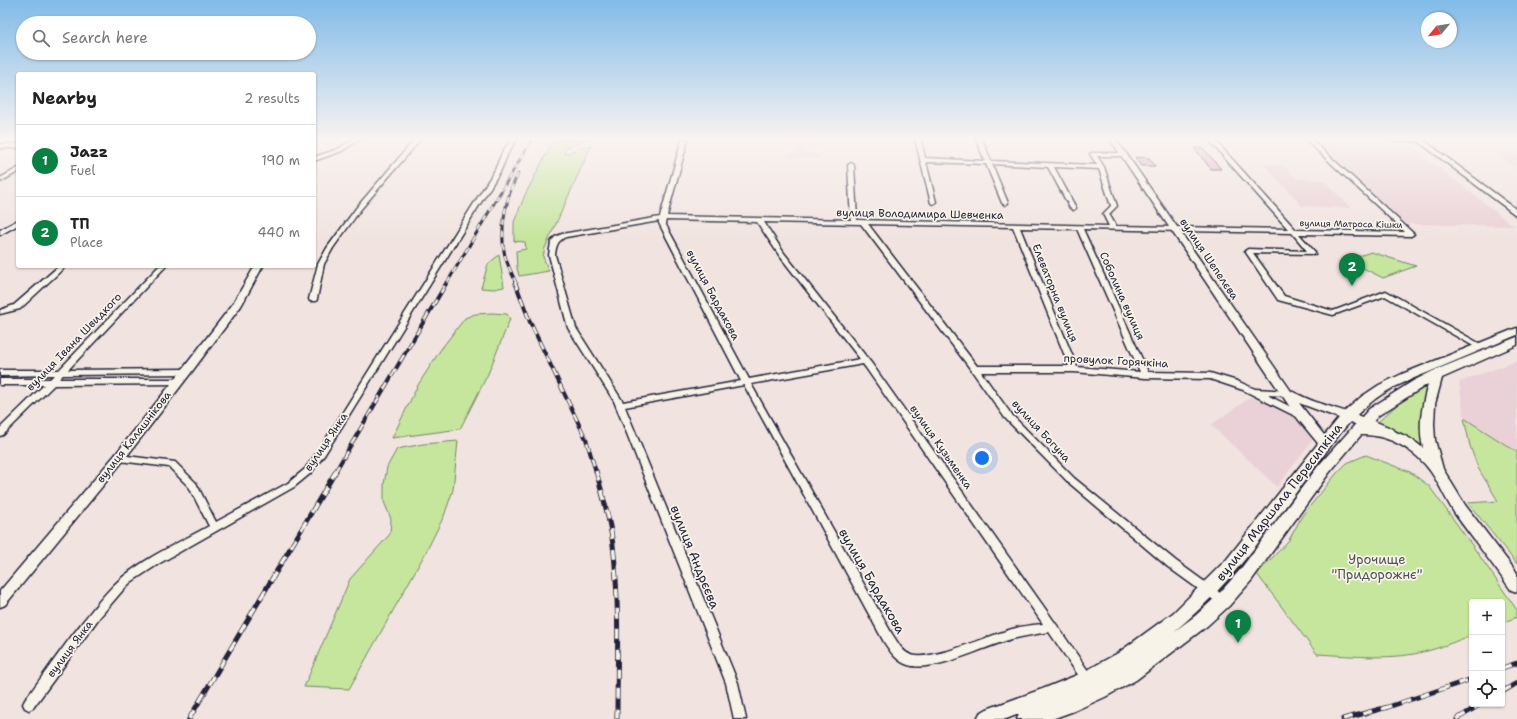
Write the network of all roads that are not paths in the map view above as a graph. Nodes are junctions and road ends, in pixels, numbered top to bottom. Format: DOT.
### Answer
graph roads {
  1 [pos="13,173"];
  2 [pos="389,173"];
  3 [pos="496,173"];
  4 [pos="676,173"];
  5 [pos="852,173"];
  6 [pos="926,173"];
  7 [pos="993,173"];
  8 [pos="1054,173"];
  9 [pos="1103,173"];
  10 [pos="1137,173"];
  11 [pos="1241,173"];
  12 [pos="1344,173"];
  13 [pos="1463,173"];
  14 [pos="0,180"];
  15 [pos="933,202"];
  16 [pos="1006,203"];
  17 [pos="1073,208"];
  18 [pos="1517,214"];
  19 [pos="663,218"];
  20 [pos="759,220"];
  21 [pos="859,222"];
  22 [pos="16,223"];
  23 [pos="1016,226"];
  24 [pos="1079,227"];
  25 [pos="1114,228"];
  26 [pos="1176,229"];
  27 [pos="1295,232"];
  28 [pos="0,234"];
  29 [pos="61,268"];
  30 [pos="161,268"];
  31 [pos="258,268"];
  32 [pos="314,298"];
  33 [pos="0,312"];
  34 [pos="1517,332"];
  35 [pos="1517,341"];
  36 [pos="1480,346"];
  37 [pos="865,361"];
  38 [pos="975,369"];
  39 [pos="1074,369"];
  40 [pos="62,372"];
  41 [pos="186,372"];
  42 [pos="0,373"];
  43 [pos="1437,374"];
  44 [pos="1145,375"];
  45 [pos="0,382"];
  46 [pos="52,382"];
  47 [pos="178,382"];
  48 [pos="746,382"];
  49 [pos="1254,391"];
  50 [pos="1286,393"];
  51 [pos="620,405"];
  52 [pos="1302,416"];
  53 [pos="1348,416"];
  54 [pos="1361,426"];
  55 [pos="0,433"];
  56 [pos="1324,444"];
  57 [pos="119,458"];
  58 [pos="1436,469"];
  59 [pos="214,527"];
  60 [pos="1517,585"];
  61 [pos="1208,591"];
  62 [pos="0,601"];
  63 [pos="1223,601"];
  64 [pos="1052,627"];
  65 [pos="1088,679"];
  66 [pos="1099,691"];
  67 [pos="29,704"];
  68 [pos="740,719"];
  69 [pos="986,719"];
  70 [pos="1026,719"];
  1 -- 14 [label="street"];
  2 -- 32 [label="street"];
  3 -- 59 [label="street, вулиця Янка"];
  4 -- 19 [label="street"];
  5 -- 21 [label="street"];
  6 -- 15 [label="street"];
  7 -- 16 [label="street"];
  8 -- 17 [label="street"];
  9 -- 25 [label="street"];
  10 -- 26 [label="street, вулиця Шепелєва"];
  11 -- 27 [label="street"];
  12 -- 27 [label="street, вулиця Матроса Кішки"];
  13 -- 18 [label="street"];
  19 -- 20 [label="street, вулиця Володимира Шевченка"];
  19 -- 48 [label="street, вулиця Бардакова"];
  19 -- 51 [label="street, вулиця Андрєєва"];
  20 -- 21 [label="street, вулиця Володимира Шевченка"];
  20 -- 37 [label="street, вулиця Кузьменка"];
  21 -- 23 [label="street, вулиця Володимира Шевченка"];
  21 -- 38 [label="street, вулиця Богуна"];
  22 -- 28 [label="street"];
  23 -- 24 [label="street, вулиця Володимира Шевченка"];
  23 -- 39 [label="street, Елеваторна вулиця"];
  24 -- 25 [label="street, вулиця Володимира Шевченка"];
  24 -- 44 [label="street, Соболина вулиця"];
  25 -- 26 [label="street, вулиця Володимира Шевченка"];
  26 -- 27 [label="street, вулиця Володимира Шевченка"];
  26 -- 50 [label="street, вулиця Шепелєва"];
  27 -- 36 [label="street"];
  29 -- 33 [label="street"];
  30 -- 40 [label="street, вулиця Івана Швидкого"];
  31 -- 41 [label="street, вулиця Калашнікова"];
  34 -- 36 [label="main road, вулиця Маршала Пересипкіна"];
  35 -- 43 [label="main road, вулиця Маршала Пересипкіна"];
  36 -- 53 [label="main road, вулиця Маршала Пересипкіна"];
  37 -- 48 [label="street"];
  37 -- 64 [label="street, вулиця Кузьменка"];
  38 -- 39 [label="street, провулок Горячкіна"];
  38 -- 61 [label="street, вулиця Богуна"];
  39 -- 44 [label="street, провулок Горячкіна"];
  40 -- 41 [label="street"];
  40 -- 42 [label="street"];
  40 -- 46 [label="street, вулиця Івана Швидкого"];
  41 -- 47 [label="street, вулиця Калашнікова"];
  43 -- 54 [label="main road, вулиця Маршала Пересипкіна"];
  43 -- 58 [label="main road"];
  44 -- 49 [label="street, провулок Горячкіна"];
  45 -- 46 [label="street"];
  46 -- 47 [label="street"];
  46 -- 55 [label="street, вулиця Івана Швидкого"];
  47 -- 57 [label="street, вулиця Калашнікова"];
  48 -- 51 [label="street"];
  48 -- 64 [label="street, вулиця Бардакова"];
  49 -- 50 [label="street"];
  49 -- 52 [label="street"];
  50 -- 52 [label="street, вулиця Шепелєва"];
  50 -- 53 [label="street"];
  51 -- 68 [label="street, вулиця Андрєєва"];
  52 -- 56 [label="street, вулиця Шепелєва"];
  53 -- 54 [label="street"];
  53 -- 56 [label="main road, вулиця Маршала Пересипкіна"];
  54 -- 58 [label="main road"];
  54 -- 63 [label="main road, вулиця Маршала Пересипкіна"];
  56 -- 61 [label="main road, вулиця Маршала Пересипкіна"];
  57 -- 59 [label="street"];
  57 -- 62 [label="street, вулиця Калашнікова"];
  58 -- 60 [label="main road"];
  59 -- 67 [label="street, вулиця Янка"];
  61 -- 63 [label="street, вулиця Богуна"];
  61 -- 65 [label="main road, вулиця Маршала Пересипкіна"];
  63 -- 66 [label="main road, вулиця Маршала Пересипкіна"];
  64 -- 65 [label="street, вулиця Кузьменка"];
  65 -- 66 [label="street, вулиця Кузьменка"];
  65 -- 69 [label="main road, вулиця Маршала Пересипкіна"];
  66 -- 70 [label="main road, вулиця Маршала Пересипкіна"];
}
